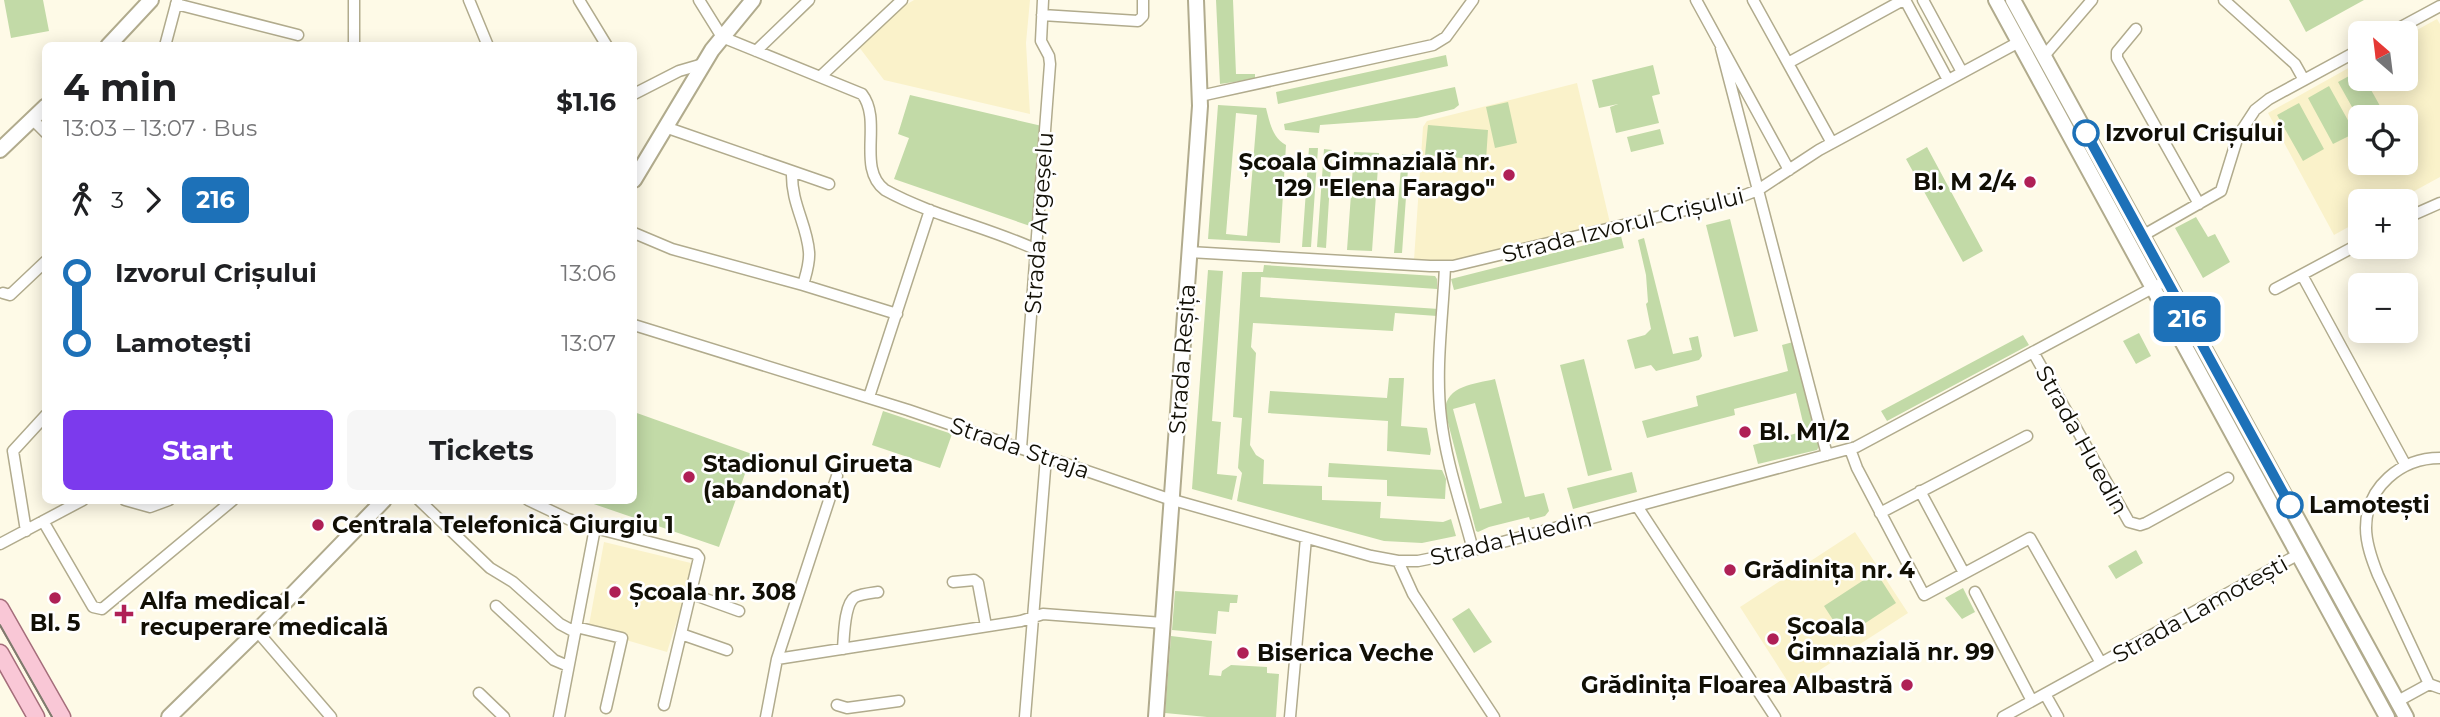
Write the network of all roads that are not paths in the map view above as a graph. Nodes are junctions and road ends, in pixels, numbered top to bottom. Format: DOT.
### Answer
graph roads {
  1 [pos="151,0"];
  2 [pos="354,0"];
  3 [pos="470,0"];
  4 [pos="579,0"];
  5 [pos="699,0"];
  6 [pos="753,0"];
  7 [pos="809,0"];
  8 [pos="902,0"];
  9 [pos="1043,0"];
  10 [pos="1143,0"];
  11 [pos="1196,0"];
  12 [pos="1473,0"];
  13 [pos="1696,0"];
  14 [pos="1752,0"];
  15 [pos="1904,0"];
  16 [pos="1923,0"];
  17 [pos="1996,0"];
  18 [pos="2013,0"];
  19 [pos="2092,0"];
  20 [pos="2224,0"];
  21 [pos="177,2"];
  22 [pos="2440,6"];
  23 [pos="1042,15"];
  24 [pos="2412,21"];
  25 [pos="2136,29"];
  26 [pos="298,35"];
  27 [pos="722,37"];
  28 [pos="112,42"];
  29 [pos="165,42"];
  30 [pos="354,42"];
  31 [pos="486,42"];
  32 [pos="605,42"];
  33 [pos="2019,42"];
  34 [pos="1721,48"];
  35 [pos="756,51"];
  36 [pos="2044,56"];
  37 [pos="2348,56"];
  38 [pos="1788,63"];
  39 [pos="703,65"];
  40 [pos="1962,72"];
  41 [pos="821,76"];
  42 [pos="1948,80"];
  43 [pos="2304,80"];
  44 [pos="637,91"];
  45 [pos="1200,96"];
  46 [pos="42,110"];
  47 [pos="32,120"];
  48 [pos="665,127"];
  49 [pos="42,129"];
  50 [pos="1832,143"];
  51 [pos="0,150"];
  52 [pos="1789,170"];
  53 [pos="792,172"];
  54 [pos="637,175"];
  55 [pos="829,184"];
  56 [pos="1758,190"];
  57 [pos="2440,203"];
  58 [pos="2199,204"];
  59 [pos="930,210"];
  60 [pos="2418,213"];
  61 [pos="637,234"];
  62 [pos="2142,236"];
  63 [pos="1037,250"];
  64 [pos="2348,250"];
  65 [pos="1189,252"];
  66 [pos="42,265"];
  67 [pos="1445,266"];
  68 [pos="2302,275"];
  69 [pos="2160,284"];
  70 [pos="803,285"];
  71 [pos="2275,289"];
  72 [pos="2,293"];
  73 [pos="897,314"];
  74 [pos="637,326"];
  75 [pos="2033,352"];
  76 [pos="869,397"];
  77 [pos="42,419"];
  78 [pos="2027,436"];
  79 [pos="1021,448"];
  80 [pos="1850,449"];
  81 [pos="1827,455"];
  82 [pos="1046,457"];
  83 [pos="2440,458"];
  84 [pos="2405,464"];
  85 [pos="837,475"];
  86 [pos="2228,478"];
  87 [pos="1920,491"];
  88 [pos="1171,500"];
  89 [pos="75,504"];
  90 [pos="139,504"];
  91 [pos="158,504"];
  92 [pos="228,504"];
  93 [pos="380,504"];
  94 [pos="423,504"];
  95 [pos="536,504"];
  96 [pos="1637,506"];
  97 [pos="1880,513"];
  98 [pos="43,521"];
  99 [pos="595,528"];
  100 [pos="26,531"];
  101 [pos="1306,538"];
  102 [pos="0,544"];
  103 [pos="1473,550"];
  104 [pos="2299,554"];
  105 [pos="1398,561"];
  106 [pos="1964,573"];
  107 [pos="953,582"];
  108 [pos="878,592"];
  109 [pos="1975,592"];
  110 [pos="692,594"];
  111 [pos="496,606"];
  112 [pos="0,608"];
  113 [pos="739,611"];
  114 [pos="1032,617"];
  115 [pos="1163,623"];
  116 [pos="986,626"];
  117 [pos="575,629"];
  118 [pos="257,631"];
  119 [pos="681,634"];
  120 [pos="843,649"];
  121 [pos="727,650"];
  122 [pos="0,653"];
  123 [pos="777,659"];
  124 [pos="2101,663"];
  125 [pos="568,666"];
  126 [pos="2429,684"];
  127 [pos="2440,688"];
  128 [pos="479,693"];
  129 [pos="2045,694"];
  130 [pos="898,701"];
  131 [pos="2032,701"];
  132 [pos="2398,701"];
  133 [pos="664,705"];
  134 [pos="837,705"];
  135 [pos="867,705"];
  136 [pos="606,708"];
  137 [pos="36,717"];
  138 [pos="62,717"];
  139 [pos="169,717"];
  140 [pos="331,717"];
  141 [pos="504,717"];
  142 [pos="559,717"];
  143 [pos="766,717"];
  144 [pos="869,717"];
  145 [pos="1025,717"];
  146 [pos="1156,717"];
  147 [pos="1290,717"];
  148 [pos="1494,717"];
  149 [pos="1775,717"];
  150 [pos="2003,717"];
  151 [pos="2058,717"];
  152 [pos="2387,717"];
  153 [pos="2406,717"];
  1 -- 28 [label="main road"];
  2 -- 30 [label="street"];
  3 -- 31 [label="street"];
  4 -- 32 [label="street"];
  5 -- 27 [label="street"];
  6 -- 27 [label="main road"];
  7 -- 35 [label="street"];
  8 -- 41 [label="street"];
  9 -- 23 [label="street, Strada Argeșelu"];
  10 -- 23 [label="street"];
  11 -- 45 [label="main road, Strada Reșița"];
  12 -- 45 [label="street"];
  13 -- 34 [label="street"];
  14 -- 38 [label="street"];
  15 -- 38 [label="street"];
  15 -- 42 [label="street"];
  16 -- 40 [label="street"];
  17 -- 33 [label="main road"];
  18 -- 36 [label="main road"];
  19 -- 36 [label="street"];
  20 -- 43 [label="street"];
  21 -- 26 [label="street"];
  21 -- 29 [label="street"];
  22 -- 24 [label="street"];
  23 -- 63 [label="street, Strada Argeșelu"];
  25 -- 58 [label="street"];
  27 -- 35 [label="street"];
  27 -- 39 [label="main road"];
  33 -- 40 [label="street, Strada Izvorul Crișului"];
  33 -- 69 [label="main road"];
  34 -- 52 [label="street"];
  34 -- 56 [label="street"];
  35 -- 41 [label="street"];
  36 -- 62 [label="main road"];
  37 -- 43 [label="street"];
  38 -- 50 [label="street"];
  39 -- 44 [label="street"];
  39 -- 48 [label="main road"];
  40 -- 42 [label="street, Strada Izvorul Crișului"];
  41 -- 59 [label="street"];
  42 -- 50 [label="street, Strada Izvorul Crișului"];
  43 -- 58 [label="street"];
  45 -- 65 [label="main road, Strada Reșița"];
  46 -- 47 [label="main road"];
  47 -- 49 [label="street"];
  47 -- 51 [label="main road"];
  48 -- 53 [label="street"];
  48 -- 54 [label="main road"];
  50 -- 52 [label="street, Strada Izvorul Crișului"];
  52 -- 56 [label="street, Strada Izvorul Crișului"];
  53 -- 55 [label="street"];
  53 -- 70 [label="street"];
  56 -- 67 [label="street, Strada Izvorul Crișului"];
  56 -- 81 [label="street"];
  57 -- 60 [label="street"];
  58 -- 62 [label="street"];
  59 -- 63 [label="street"];
  59 -- 73 [label="street"];
  61 -- 70 [label="street"];
  62 -- 69 [label="main road"];
  63 -- 79 [label="street, Strada Argeșelu"];
  64 -- 68 [label="street"];
  65 -- 67 [label="street, Strada Izvorul Crișului"];
  65 -- 88 [label="main road, Strada Reșița"];
  66 -- 72 [label="street"];
  67 -- 103 [label="street"];
  68 -- 71 [label="street"];
  68 -- 84 [label="street"];
  69 -- 75 [label="street, Strada Huedin"];
  69 -- 104 [label="main road"];
  69 -- 132 [label="main road"];
  70 -- 73 [label="street"];
  73 -- 76 [label="street"];
  74 -- 76 [label="street, Strada Straja"];
  75 -- 80 [label="street, Strada Huedin"];
  75 -- 86 [label="street, Strada Huedin"];
  76 -- 79 [label="street, Strada Straja"];
  77 -- 100 [label="street"];
  78 -- 87 [label="street, Strada Huedin"];
  79 -- 82 [label="street, Strada Straja"];
  80 -- 81 [label="street, Strada Huedin"];
  80 -- 97 [label="street"];
  81 -- 96 [label="street, Strada Huedin"];
  82 -- 88 [label="street, Strada Straja"];
  82 -- 114 [label="street"];
  83 -- 84 [label="street"];
  84 -- 126 [label="street"];
  85 -- 123 [label="street"];
  87 -- 97 [label="street, Strada Huedin"];
  87 -- 106 [label="street"];
  88 -- 101 [label="street, Strada Huedin"];
  88 -- 115 [label="main road, Strada Reșița"];
  89 -- 98 [label="street"];
  90 -- 91 [label="street"];
  92 -- 98 [label="street"];
  93 -- 118 [label="main road"];
  94 -- 117 [label="street"];
  95 -- 99 [label="street"];
  96 -- 103 [label="street, Strada Huedin"];
  96 -- 149 [label="street"];
  97 -- 106 [label="street"];
  98 -- 100 [label="street"];
  99 -- 110 [label="street"];
  99 -- 117 [label="street"];
  100 -- 102 [label="street"];
  101 -- 105 [label="street, Strada Huedin"];
  101 -- 147 [label="street"];
  103 -- 105 [label="street, Strada Huedin"];
  104 -- 124 [label="street, Strada Lamotești"];
  104 -- 152 [label="main road"];
  105 -- 148 [label="street"];
  106 -- 124 [label="street, Strada Lamotești"];
  107 -- 116 [label="street"];
  108 -- 120 [label="street"];
  109 -- 131 [label="street"];
  110 -- 113 [label="street"];
  110 -- 119 [label="street"];
  111 -- 125 [label="street"];
  112 -- 138 [label="main road"];
  114 -- 115 [label="street"];
  114 -- 116 [label="street"];
  114 -- 145 [label="street"];
  115 -- 146 [label="main road, Strada Reșița"];
  116 -- 120 [label="street"];
  117 -- 125 [label="street"];
  117 -- 136 [label="street"];
  118 -- 139 [label="main road"];
  118 -- 140 [label="street"];
  119 -- 121 [label="street"];
  119 -- 133 [label="street"];
  120 -- 123 [label="street"];
  122 -- 137 [label="main road"];
  123 -- 143 [label="street"];
  124 -- 129 [label="street, Strada Lamotești"];
  125 -- 142 [label="street"];
  126 -- 127 [label="street"];
  126 -- 132 [label="street"];
  128 -- 141 [label="street"];
  129 -- 131 [label="street, Strada Lamotești"];
  129 -- 151 [label="street"];
  130 -- 135 [label="street"];
  131 -- 150 [label="street, Strada Lamotești"];
  132 -- 153 [label="main road"];
  134 -- 135 [label="street"];
  135 -- 144 [label="street"];
}
